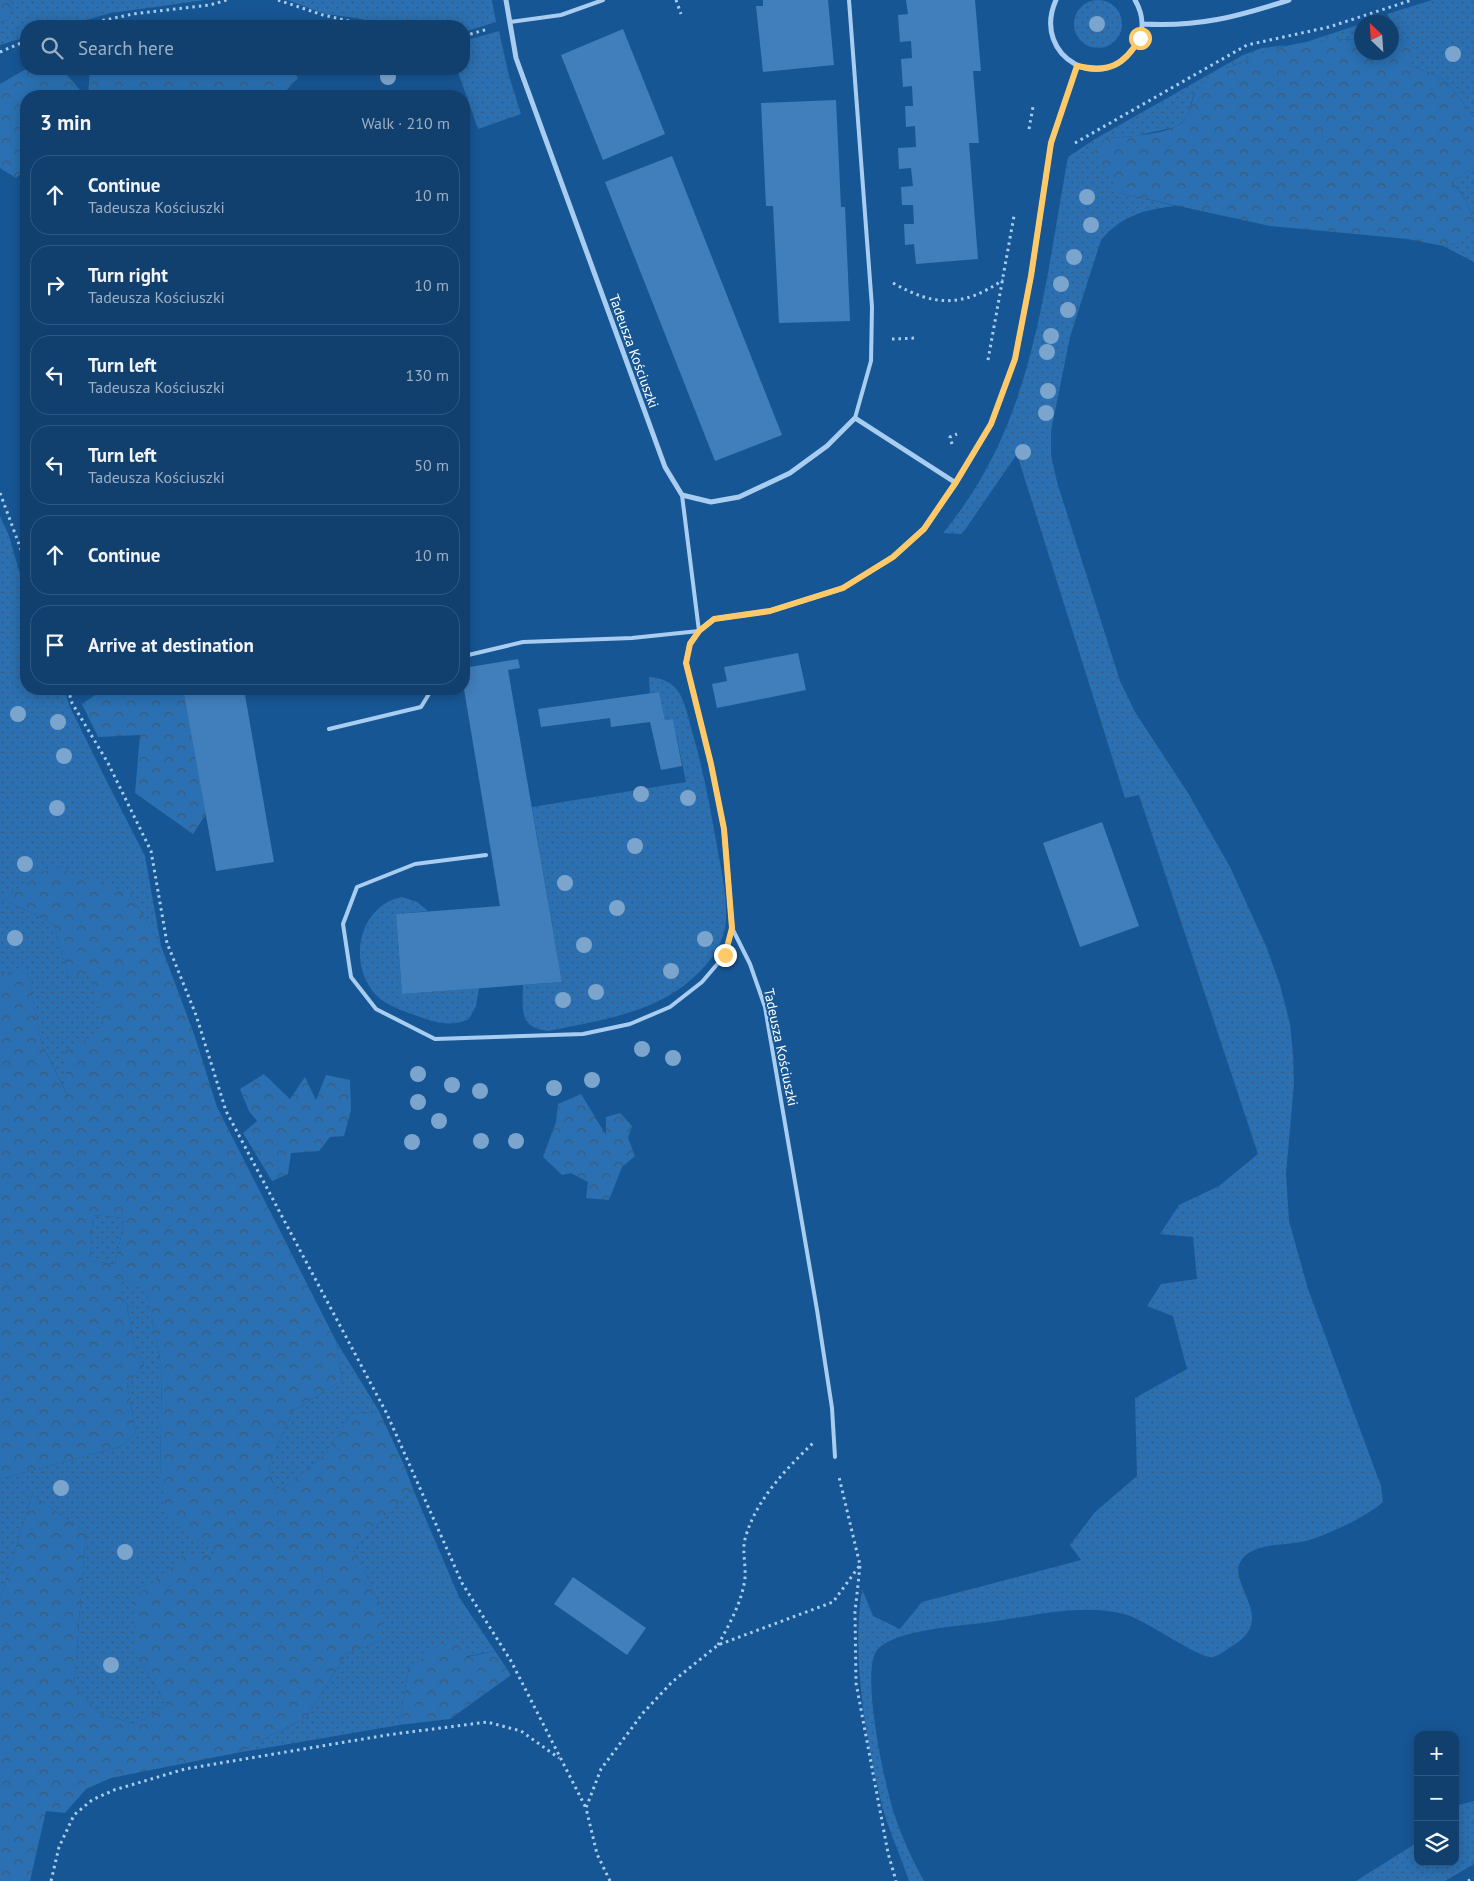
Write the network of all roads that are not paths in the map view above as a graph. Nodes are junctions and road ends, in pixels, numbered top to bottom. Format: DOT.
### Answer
graph roads {
  1 [pos="506,0"];
  2 [pos="603,0"];
  3 [pos="849,0"];
  4 [pos="1056,0"];
  5 [pos="1135,0"];
  6 [pos="1289,0"];
  7 [pos="510,22"];
  8 [pos="1143,24"];
  9 [pos="1077,66"];
  10 [pos="855,418"];
  11 [pos="956,482"];
  12 [pos="682,495"];
  13 [pos="699,631"];
  14 [pos="470,655"];
  15 [pos="428,695"];
  16 [pos="329,729"];
  17 [pos="486,855"];
  18 [pos="732,928"];
  19 [pos="835,1457"];
  1 -- 7 [label="street, Tadeusza Kościuszki"];
  2 -- 7 [label="lane"];
  3 -- 10 [label="lane"];
  4 -- 9 [label="street"];
  5 -- 8 [label="street"];
  6 -- 8 [label="street"];
  7 -- 12 [label="street, Tadeusza Kościuszki"];
  8 -- 9 [label="street"];
  9 -- 11 [label="street"];
  10 -- 11 [label="street"];
  10 -- 12 [label="street"];
  11 -- 13 [label="street"];
  12 -- 13 [label="lane"];
  13 -- 14 [label="lane"];
  13 -- 18 [label="street, Tadeusza Kościuszki"];
  15 -- 16 [label="lane"];
  17 -- 18 [label="lane"];
  18 -- 19 [label="lane, Tadeusza Kościuszki"];
}
